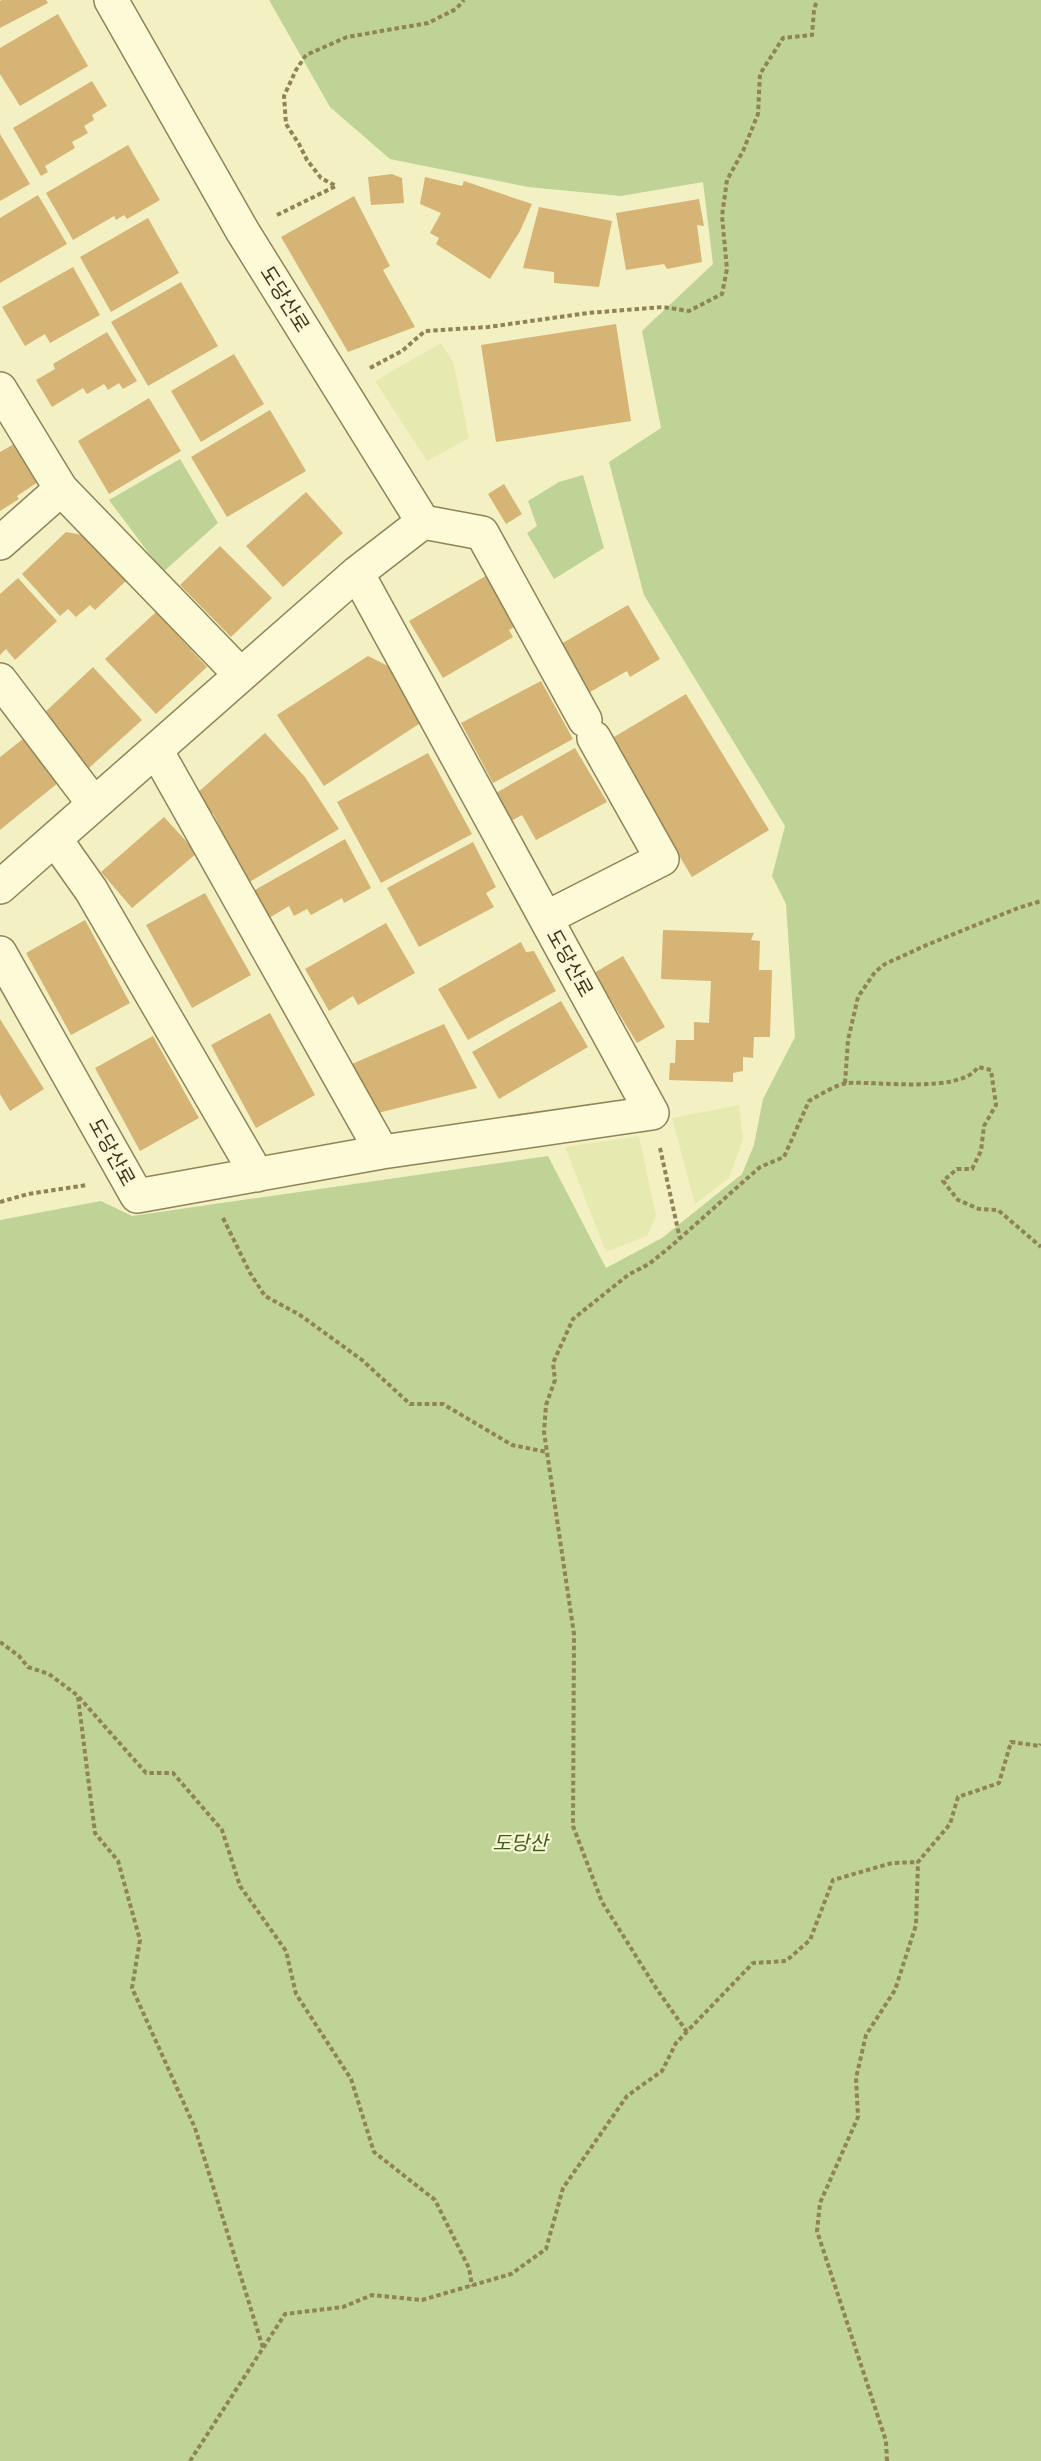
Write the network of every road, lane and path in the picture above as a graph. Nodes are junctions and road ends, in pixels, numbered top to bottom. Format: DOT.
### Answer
graph roads {
  1 [pos="111,0"];
  2 [pos="464,0"];
  3 [pos="817,0"];
  4 [pos="243,232"];
  5 [pos="338,384"];
  6 [pos="0,389"];
  7 [pos="61,489"];
  8 [pos="423,522"];
  9 [pos="0,543"];
  10 [pos="357,573"];
  11 [pos="241,675"];
  12 [pos="0,680"];
  13 [pos="156,750"];
  14 [pos="93,804"];
  15 [pos="55,839"];
  16 [pos="0,887"];
  17 [pos="1041,901"];
  18 [pos="546,918"];
  19 [pos="0,953"];
  20 [pos="844,1083"];
  21 [pos="652,1113"];
  22 [pos="382,1152"];
  23 [pos="258,1175"];
  24 [pos="128,1179"];
  25 [pos="200,1185"];
  26 [pos="0,1202"];
  27 [pos="680,1239"];
  28 [pos="1041,1247"];
  29 [pos="547,1452"];
  30 [pos="0,1642"];
  31 [pos="77,1695"];
  32 [pos="1041,1744"];
  33 [pos="918,1862"];
  34 [pos="687,2032"];
  35 [pos="472,2286"];
  36 [pos="263,2349"];
  37 [pos="190,2461"];
  38 [pos="887,2461"];
  1 -- 4 [label="street, 도당산로"];
  2 -- 4 [label="path"];
  3 -- 5 [label="path"];
  4 -- 5 [label="street, 도당산로"];
  5 -- 8 [label="street, 도당산로"];
  6 -- 7 [label="street"];
  7 -- 9 [label="street"];
  7 -- 11 [label="street"];
  8 -- 10 [label="street"];
  8 -- 18 [label="street"];
  10 -- 11 [label="street"];
  10 -- 18 [label="street, 도당산로"];
  11 -- 13 [label="street"];
  12 -- 14 [label="street"];
  13 -- 14 [label="street"];
  13 -- 22 [label="street"];
  14 -- 15 [label="street"];
  15 -- 16 [label="street"];
  15 -- 23 [label="street"];
  17 -- 20 [label="path"];
  18 -- 21 [label="street, 도당산로"];
  19 -- 24 [label="street, 도당산로"];
  20 -- 27 [label="path"];
  20 -- 28 [label="path"];
  21 -- 22 [label="street, 도당산로"];
  21 -- 27 [label="path"];
  22 -- 23 [label="street, 도당산로"];
  23 -- 25 [label="street, 도당산로"];
  24 -- 25 [label="street, 도당산로"];
  24 -- 26 [label="path"];
  25 -- 29 [label="path"];
  27 -- 29 [label="path"];
  29 -- 34 [label="path"];
  30 -- 31 [label="path"];
  31 -- 35 [label="path"];
  31 -- 36 [label="path"];
  32 -- 33 [label="path"];
  33 -- 34 [label="path"];
  33 -- 38 [label="path"];
  34 -- 35 [label="path"];
  35 -- 36 [label="path"];
  36 -- 37 [label="path"];
}
